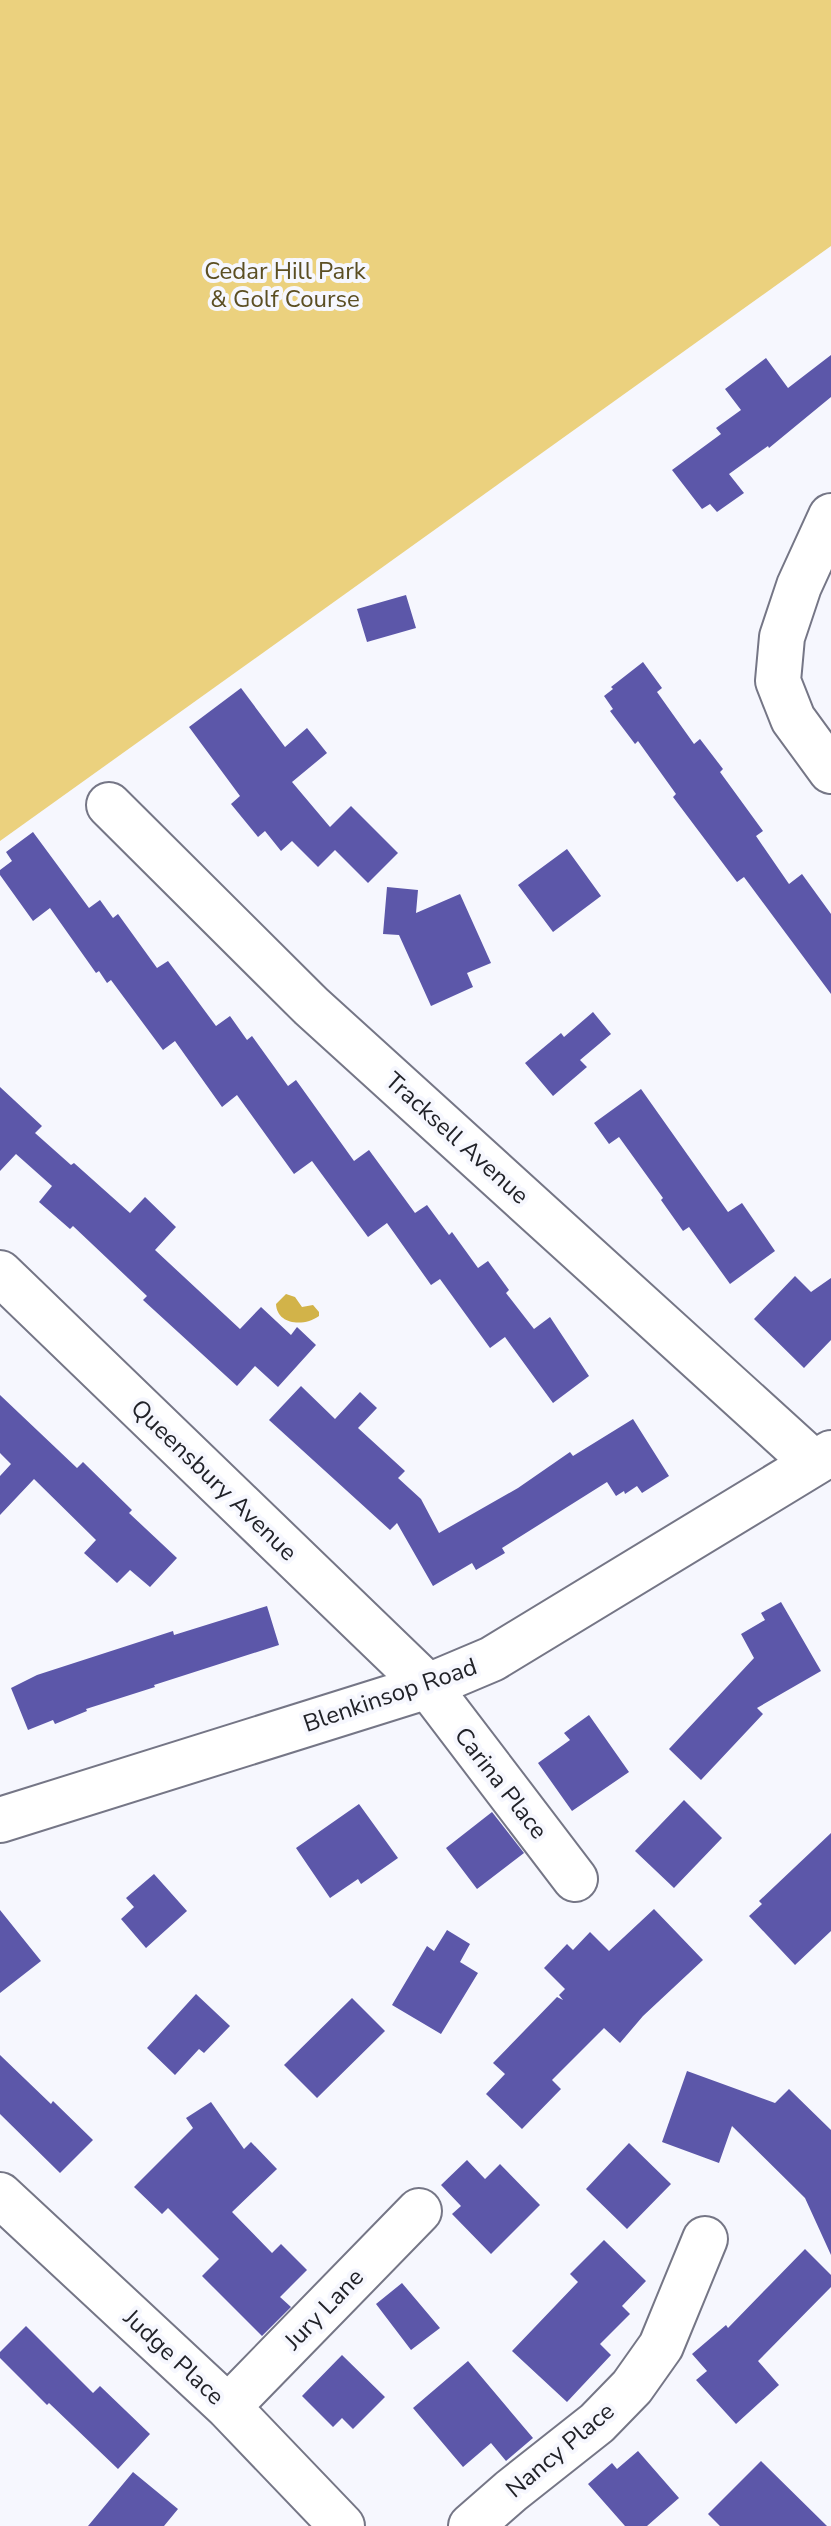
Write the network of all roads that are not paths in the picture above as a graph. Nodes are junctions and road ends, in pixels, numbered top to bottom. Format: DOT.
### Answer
graph roads {
  1 [pos="831,516"];
  2 [pos="831,771"];
  3 [pos="109,805"];
  4 [pos="0,1273"];
  5 [pos="823,1458"];
  6 [pos="428,1686"];
  7 [pos="0,1820"];
  8 [pos="575,1879"];
  9 [pos="0,2195"];
  10 [pos="419,2211"];
  11 [pos="705,2239"];
  12 [pos="228,2407"];
  13 [pos="342,2526"];
  14 [pos="471,2526"];
  1 -- 2 [label="street"];
  3 -- 5 [label="street, Tracksell Avenue"];
  4 -- 6 [label="street, Queensbury Avenue"];
  5 -- 6 [label="street, Blenkinsop Road"];
  6 -- 7 [label="street, Blenkinsop Road"];
  6 -- 8 [label="street, Carina Place"];
  9 -- 12 [label="street, Judge Place"];
  10 -- 12 [label="street, Jury Lane"];
  11 -- 14 [label="street, Nancy Place"];
  12 -- 13 [label="street, Judge Place"];
}
